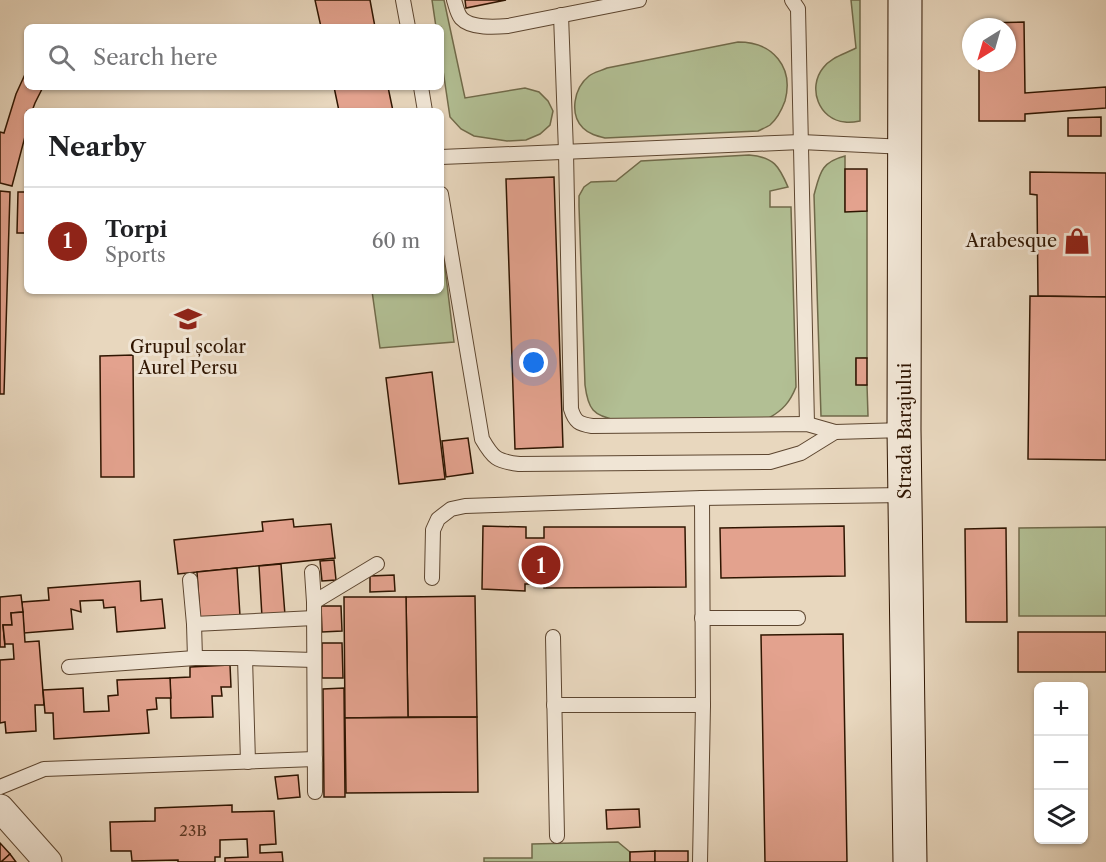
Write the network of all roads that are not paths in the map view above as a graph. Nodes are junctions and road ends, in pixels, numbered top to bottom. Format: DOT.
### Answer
graph roads {
  1 [pos="403,0"];
  2 [pos="454,0"];
  3 [pos="639,0"];
  4 [pos="792,0"];
  5 [pos="905,0"];
  6 [pos="561,15"];
  7 [pos="407,24"];
  8 [pos="422,90"];
  9 [pos="424,108"];
  10 [pos="801,142"];
  11 [pos="906,147"];
  12 [pos="566,152"];
  13 [pos="444,158"];
  14 [pos="444,212"];
  15 [pos="807,424"];
  16 [pos="904,430"];
  17 [pos="836,432"];
  18 [pos="905,495"];
  19 [pos="702,498"];
  20 [pos="377,564"];
  21 [pos="312,572"];
  22 [pos="432,578"];
  23 [pos="190,580"];
  24 [pos="314,602"];
  25 [pos="314,618"];
  26 [pos="702,618"];
  27 [pos="798,618"];
  28 [pos="194,624"];
  29 [pos="553,638"];
  30 [pos="195,658"];
  31 [pos="245,658"];
  32 [pos="314,660"];
  33 [pos="69,667"];
  34 [pos="554,705"];
  35 [pos="703,705"];
  36 [pos="315,759"];
  37 [pos="248,762"];
  38 [pos="0,786"];
  39 [pos="315,792"];
  40 [pos="0,808"];
  41 [pos="557,836"];
  42 [pos="48,862"];
  43 [pos="700,862"];
  44 [pos="910,862"];
  1 -- 7 [label="lane"];
  2 -- 6 [label="lane"];
  3 -- 6 [label="lane"];
  4 -- 10 [label="lane"];
  5 -- 11 [label="main road, Strada Barajului"];
  6 -- 12 [label="lane"];
  8 -- 9 [label="lane"];
  10 -- 11 [label="lane"];
  10 -- 12 [label="lane"];
  10 -- 15 [label="lane"];
  11 -- 16 [label="main road, Strada Barajului"];
  12 -- 13 [label="lane"];
  12 -- 15 [label="lane"];
  14 -- 17 [label="lane"];
  15 -- 17 [label="lane"];
  16 -- 17 [label="lane"];
  16 -- 18 [label="main road, Strada Barajului"];
  18 -- 19 [label="lane"];
  18 -- 44 [label="main road, Strada Barajului"];
  19 -- 22 [label="lane"];
  19 -- 26 [label="lane"];
  20 -- 24 [label="lane"];
  21 -- 24 [label="lane"];
  23 -- 28 [label="lane"];
  24 -- 25 [label="lane"];
  25 -- 28 [label="lane"];
  25 -- 32 [label="lane"];
  26 -- 27 [label="lane"];
  26 -- 35 [label="lane"];
  28 -- 30 [label="lane"];
  29 -- 34 [label="lane"];
  30 -- 31 [label="lane"];
  30 -- 33 [label="lane"];
  31 -- 32 [label="lane"];
  31 -- 37 [label="lane"];
  32 -- 36 [label="lane"];
  34 -- 35 [label="lane"];
  34 -- 41 [label="lane"];
  35 -- 43 [label="lane"];
  36 -- 37 [label="lane"];
  36 -- 39 [label="lane"];
  37 -- 38 [label="lane"];
  40 -- 42 [label="street"];
}
